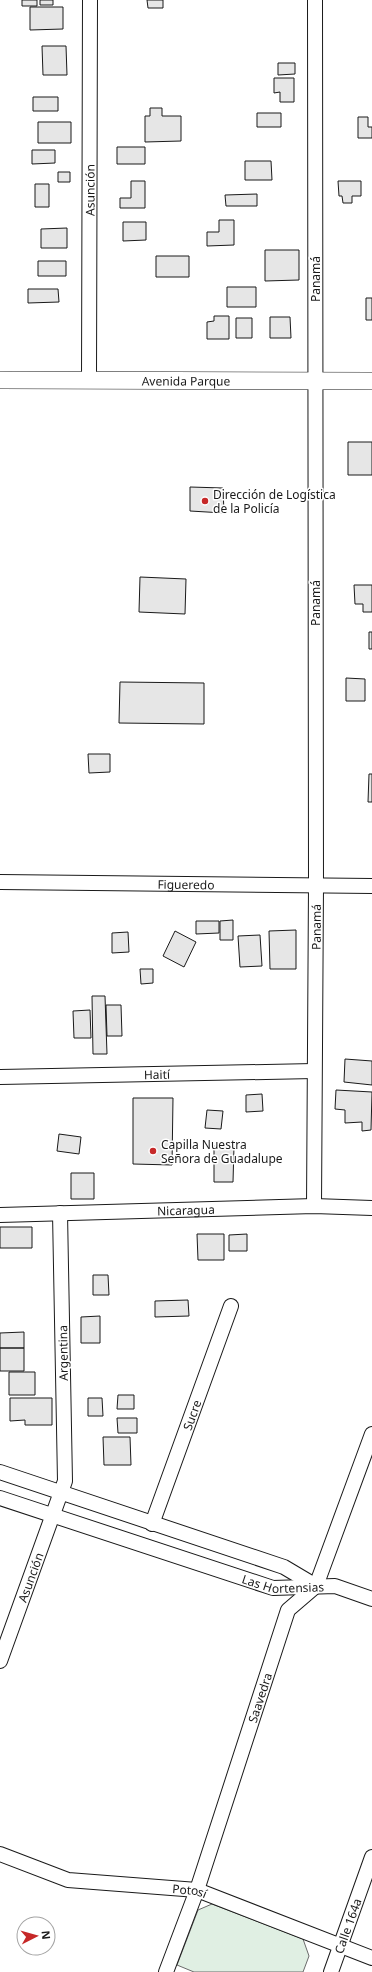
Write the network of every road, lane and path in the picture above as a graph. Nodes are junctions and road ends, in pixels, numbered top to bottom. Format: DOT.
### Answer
graph roads {
  1 [pos="90,0"];
  2 [pos="315,0"];
  3 [pos="0,380"];
  4 [pos="89,380"];
  5 [pos="315,381"];
  6 [pos="372,381"];
  7 [pos="0,882"];
  8 [pos="316,886"];
  9 [pos="372,886"];
  10 [pos="314,1071"];
  11 [pos="0,1077"];
  12 [pos="314,1206"];
  13 [pos="372,1208"];
  14 [pos="60,1213"];
  15 [pos="0,1214"];
  16 [pos="231,1306"];
  17 [pos="372,1434"];
  18 [pos="0,1472"];
  19 [pos="61,1493"];
  20 [pos="0,1498"];
  21 [pos="54,1516"];
  22 [pos="152,1524"];
  23 [pos="316,1586"];
  24 [pos="372,1599"];
  25 [pos="0,1660"];
  26 [pos="0,1854"];
  27 [pos="372,1858"];
  28 [pos="197,1890"];
  29 [pos="340,1947"];
  30 [pos="372,1958"];
  31 [pos="166,1972"];
  32 [pos="331,1972"];
  1 -- 4 [label="street, Asunción"];
  2 -- 5 [label="street, Panamá"];
  3 -- 4 [label="street, Avenida Parque"];
  4 -- 5 [label="street, Avenida Parque"];
  5 -- 6 [label="street, Avenida Parque"];
  5 -- 8 [label="street, Panamá"];
  7 -- 8 [label="street, Figueredo"];
  8 -- 9 [label="street, Figueredo"];
  8 -- 10 [label="street, Panamá"];
  10 -- 11 [label="street, Haití"];
  10 -- 12 [label="street, Panamá"];
  12 -- 13 [label="street, Nicaragua"];
  12 -- 14 [label="street, Nicaragua"];
  14 -- 15 [label="street, Nicaragua"];
  14 -- 19 [label="street, Argentina"];
  16 -- 22 [label="street, Sucre"];
  17 -- 23 [label="street, Saavedra"];
  18 -- 19 [label="street, Las Hortensias"];
  19 -- 21 [label="street, Asunción"];
  19 -- 22 [label="street, Las Hortensias"];
  20 -- 21 [label="street, Las Hortensias"];
  21 -- 23 [label="street, Las Hortensias"];
  21 -- 25 [label="street, Asunción"];
  22 -- 23 [label="street, Las Hortensias"];
  23 -- 24 [label="street"];
  23 -- 28 [label="street, Saavedra"];
  26 -- 28 [label="street, Potosí"];
  27 -- 29 [label="street, Calle 164a"];
  28 -- 29 [label="street, Potosí"];
  28 -- 31 [label="street, Saavedra"];
  29 -- 30 [label="street, Potosí"];
  29 -- 32 [label="street, Calle 164a"];
}
